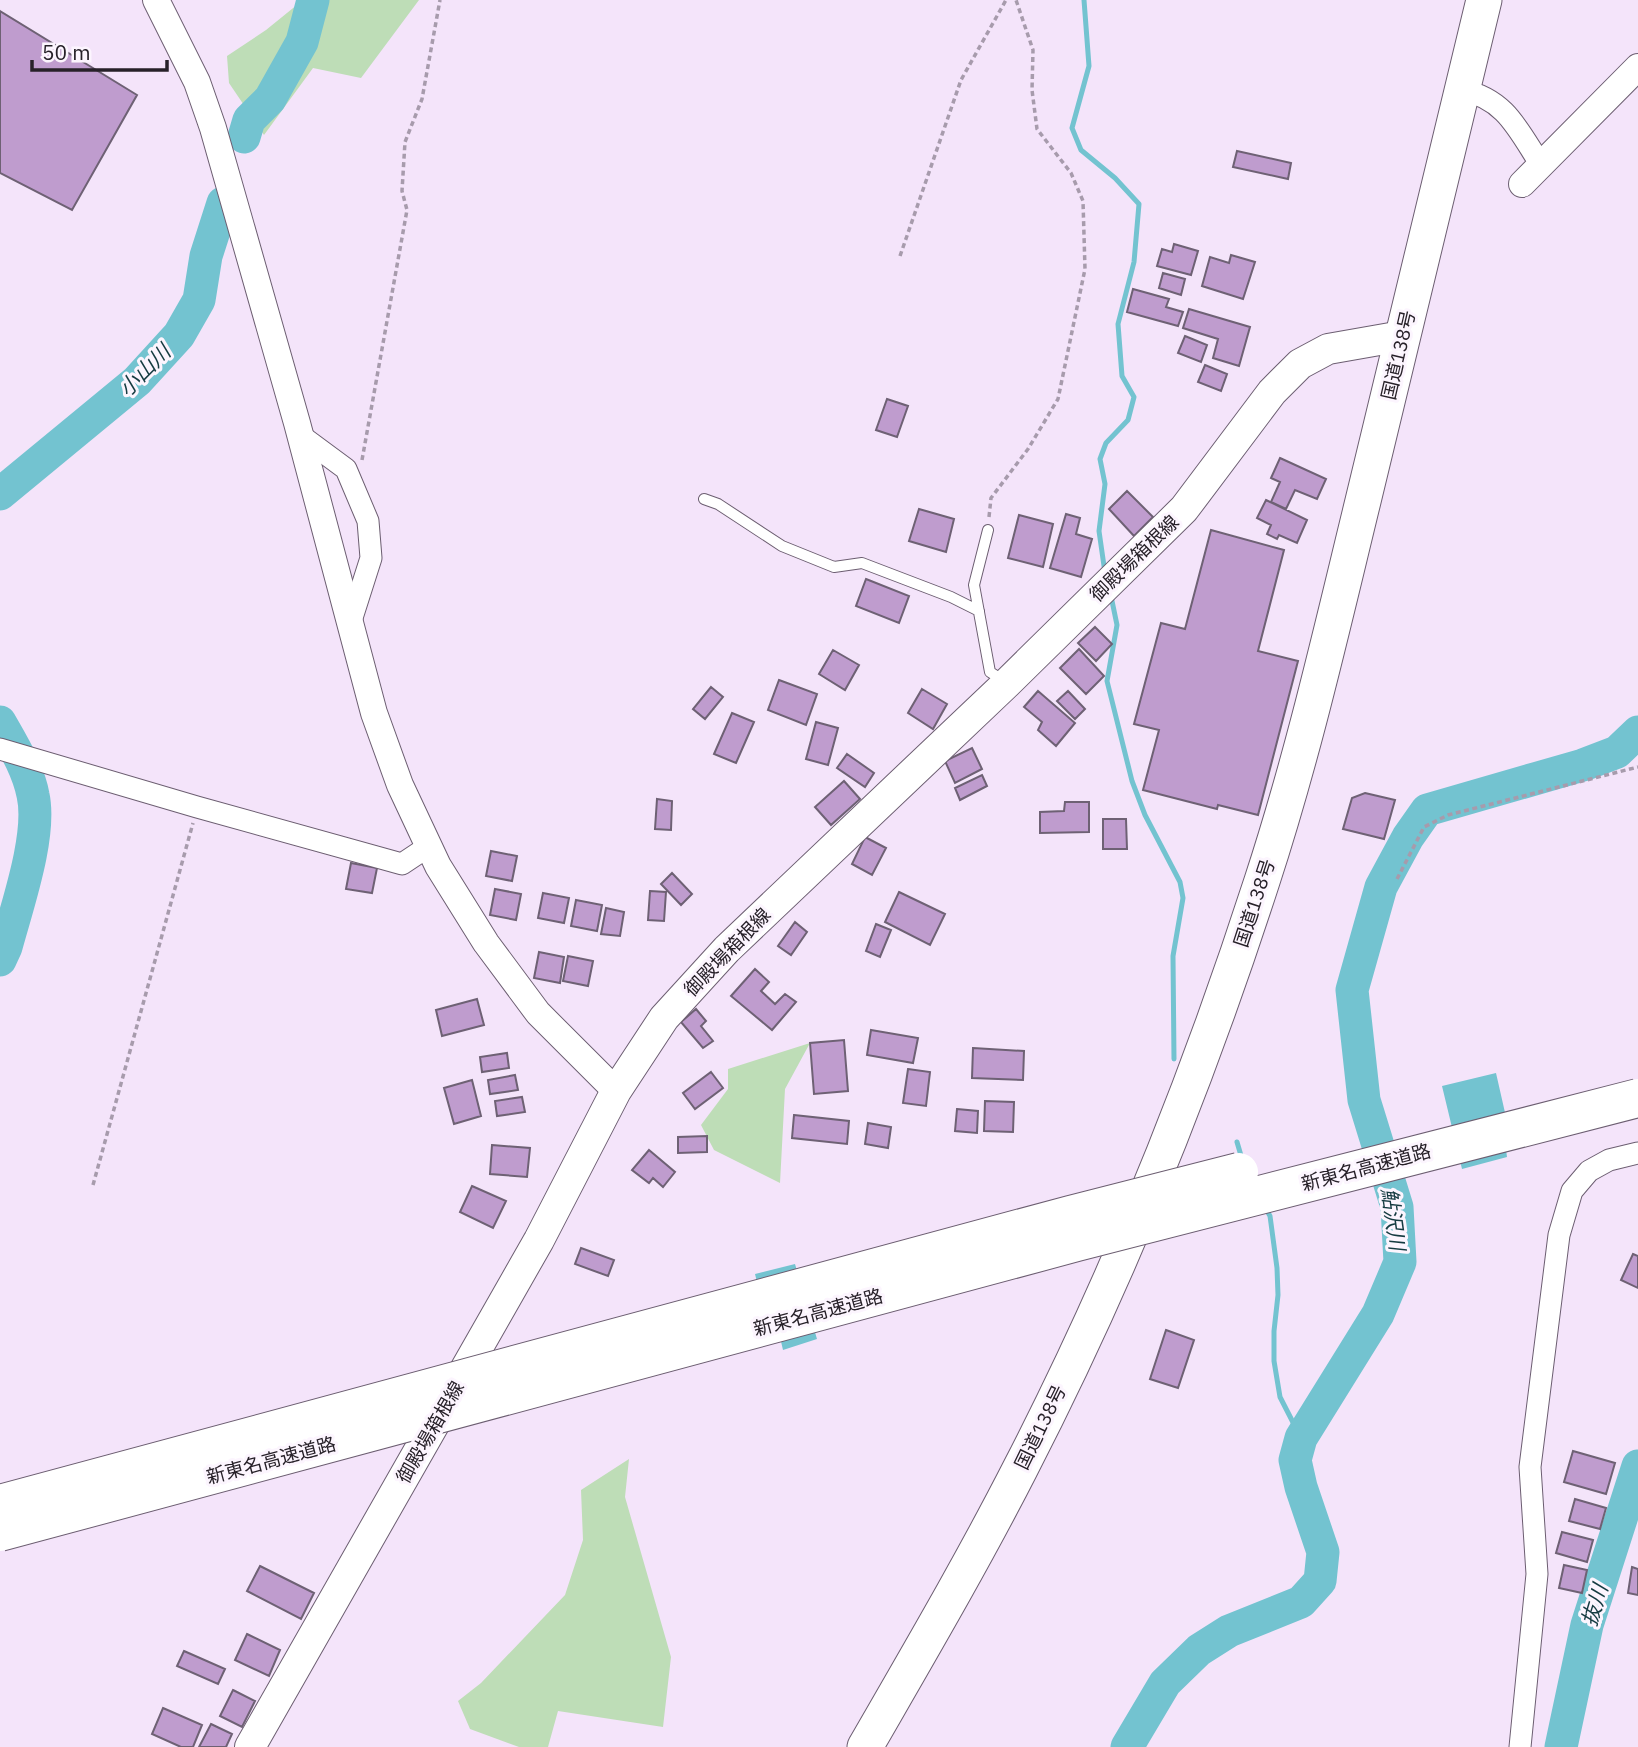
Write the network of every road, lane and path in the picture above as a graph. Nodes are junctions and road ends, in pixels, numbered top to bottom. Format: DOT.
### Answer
graph roads {
  1 [pos="156,0"];
  2 [pos="440,0"];
  3 [pos="1006,0"];
  4 [pos="1017,0"];
  5 [pos="1483,0"];
  6 [pos="1638,67"];
  7 [pos="1462,90"];
  8 [pos="1541,165"];
  9 [pos="1522,184"];
  10 [pos="900,256"];
  11 [pos="1402,336"];
  12 [pos="300,435"];
  13 [pos="346,469"];
  14 [pos="704,499"];
  15 [pos="988,530"];
  16 [pos="979,611"];
  17 [pos="350,624"];
  18 [pos="1007,682"];
  19 [pos="0,749"];
  20 [pos="1638,767"];
  21 [pos="197,807"];
  22 [pos="429,846"];
  23 [pos="1397,879"];
  24 [pos="1638,1071"];
  25 [pos="616,1091"];
  26 [pos="1638,1098"];
  27 [pos="1638,1153"];
  28 [pos="93,1185"];
  29 [pos="0,1504"];
  30 [pos="0,1532"];
  31 [pos="250,1747"];
  32 [pos="865,1747"];
  33 [pos="1520,1747"];
  1 -- 12 [label="street"];
  2 -- 13 [label="path"];
  3 -- 10 [label="path"];
  4 -- 15 [label="path"];
  5 -- 7 [label="highway, 国道138号"];
  6 -- 8 [label="street"];
  7 -- 8 [label="street"];
  7 -- 11 [label="highway, 国道138号"];
  8 -- 9 [label="street"];
  11 -- 18 [label="main road, 御殿場箱根線"];
  11 -- 32 [label="highway, 国道138号"];
  12 -- 13 [label="street"];
  12 -- 17 [label="street"];
  13 -- 17 [label="street"];
  14 -- 16 [label="lane"];
  15 -- 16 [label="lane"];
  16 -- 18 [label="lane"];
  17 -- 22 [label="street"];
  18 -- 25 [label="main road, 御殿場箱根線"];
  19 -- 21 [label="street"];
  20 -- 23 [label="path"];
  21 -- 22 [label="street"];
  21 -- 28 [label="path"];
  22 -- 25 [label="street"];
  24 -- 29 [label="highway, 新東名高速道路, bridge"];
  25 -- 31 [label="main road, 御殿場箱根線"];
  26 -- 30 [label="highway, 新東名高速道路, bridge"];
  27 -- 33 [label="street"];
}
